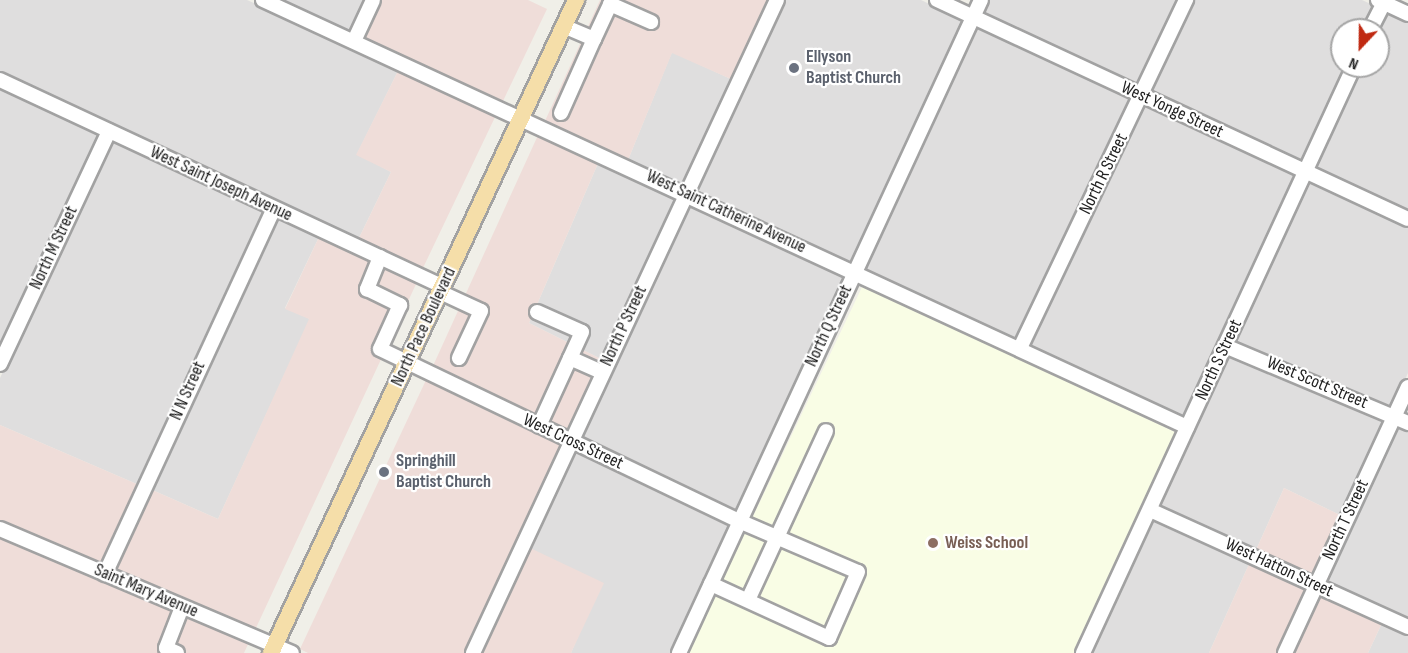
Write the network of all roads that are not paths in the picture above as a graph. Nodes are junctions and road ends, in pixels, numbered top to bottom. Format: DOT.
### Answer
graph roads {
  1 [pos="263,0"];
  2 [pos="373,0"];
  3 [pos="576,0"];
  4 [pos="777,0"];
  5 [pos="937,0"];
  6 [pos="981,0"];
  7 [pos="1186,0"];
  8 [pos="1382,1"];
  9 [pos="1408,14"];
  10 [pos="974,17"];
  11 [pos="1375,18"];
  12 [pos="651,22"];
  13 [pos="564,26"];
  14 [pos="594,39"];
  15 [pos="354,41"];
  16 [pos="1349,78"];
  17 [pos="0,80"];
  18 [pos="1142,96"];
  19 [pos="561,113"];
  20 [pos="521,117"];
  21 [pos="109,131"];
  22 [pos="1306,172"];
  23 [pos="686,194"];
  24 [pos="274,209"];
  25 [pos="1408,219"];
  26 [pos="380,257"];
  27 [pos="854,272"];
  28 [pos="441,289"];
  29 [pos="537,312"];
  30 [pos="1225,346"];
  31 [pos="1020,348"];
  32 [pos="459,358"];
  33 [pos="570,358"];
  34 [pos="407,363"];
  35 [pos="0,364"];
  36 [pos="603,373"];
  37 [pos="1408,387"];
  38 [pos="1394,417"];
  39 [pos="1408,423"];
  40 [pos="539,426"];
  41 [pos="1187,427"];
  42 [pos="826,431"];
  43 [pos="572,441"];
  44 [pos="1150,510"];
  45 [pos="739,521"];
  46 [pos="0,529"];
  47 [pos="777,537"];
  48 [pos="105,574"];
  49 [pos="711,584"];
  50 [pos="1316,585"];
  51 [pos="748,600"];
  52 [pos="182,607"];
  53 [pos="1408,627"];
  54 [pos="273,649"];
  55 [pos="177,653"];
  56 [pos="292,653"];
  57 [pos="473,653"];
  58 [pos="679,653"];
  59 [pos="1083,653"];
  60 [pos="1285,653"];
  1 -- 15 [label="street, West Saint Catherine Avenue"];
  2 -- 15 [label="street"];
  3 -- 13 [label="main road, North Pace Boulevard"];
  4 -- 23 [label="street, North P Street"];
  5 -- 10 [label="street, West Yonge Street"];
  6 -- 10 [label="street, North Q Street"];
  7 -- 18 [label="street, North R Street"];
  8 -- 9 [label="street"];
  8 -- 11 [label="street"];
  10 -- 18 [label="street, West Yonge Street"];
  10 -- 27 [label="street, North Q Street"];
  12 -- 14 [label="street"];
  13 -- 14 [label="street"];
  13 -- 20 [label="main road, North Pace Boulevard"];
  14 -- 19 [label="street"];
  15 -- 20 [label="street, West Saint Catherine Avenue"];
  16 -- 22 [label="street, North S Street"];
  17 -- 21 [label="street, West Saint Joseph Avenue"];
  18 -- 22 [label="street, West Yonge Street"];
  18 -- 31 [label="street, North R Street"];
  20 -- 23 [label="street, West Saint Catherine Avenue"];
  20 -- 28 [label="main road, North Pace Boulevard"];
  21 -- 24 [label="street, West Saint Joseph Avenue"];
  21 -- 35 [label="street, North M Street"];
  22 -- 25 [label="street, West Yonge Street"];
  22 -- 30 [label="street, North S Street"];
  23 -- 27 [label="street, West Saint Catherine Avenue"];
  23 -- 36 [label="street, North P Street"];
  24 -- 26 [label="street, West Saint Joseph Avenue"];
  24 -- 48 [label="street, N N Street"];
  26 -- 28 [label="street, West Saint Joseph Avenue"];
  26 -- 34 [label="street, West Cross Street"];
  27 -- 31 [label="street, West Saint Catherine Avenue"];
  27 -- 45 [label="street, North Q Street"];
  28 -- 32 [label="street, West Saint Joseph Avenue"];
  28 -- 34 [label="main road, North Pace Boulevard"];
  29 -- 33 [label="street"];
  30 -- 38 [label="street, West Scott Street"];
  30 -- 41 [label="street, North S Street"];
  31 -- 41 [label="street, West Saint Catherine Avenue"];
  33 -- 36 [label="street"];
  33 -- 40 [label="street"];
  34 -- 40 [label="street, West Cross Street"];
  34 -- 54 [label="main road, North Pace Boulevard"];
  36 -- 43 [label="street, North P Street"];
  37 -- 38 [label="street, North T Street"];
  38 -- 39 [label="street, West Scott Street"];
  38 -- 50 [label="street, North T Street"];
  40 -- 43 [label="street, West Cross Street"];
  41 -- 44 [label="street, North S Street"];
  42 -- 47 [label="street"];
  43 -- 45 [label="street, West Cross Street"];
  43 -- 57 [label="street, North P Street"];
  44 -- 50 [label="street, West Hatton Street"];
  44 -- 59 [label="street, North S Street"];
  45 -- 47 [label="street, West Cross Street"];
  45 -- 49 [label="street, North Q Street"];
  46 -- 48 [label="street, Saint Mary Avenue"];
  47 -- 51 [label="street"];
  47 -- 51 [label="street, West Cross Street"];
  48 -- 52 [label="street, Saint Mary Avenue"];
  49 -- 51 [label="street"];
  49 -- 58 [label="street, North Q Street"];
  50 -- 53 [label="street, West Hatton Street"];
  50 -- 60 [label="street, North T Street"];
  52 -- 54 [label="street, Saint Mary Avenue"];
  52 -- 55 [label="street"];
  54 -- 56 [label="street, Saint Mary Avenue"];
}
